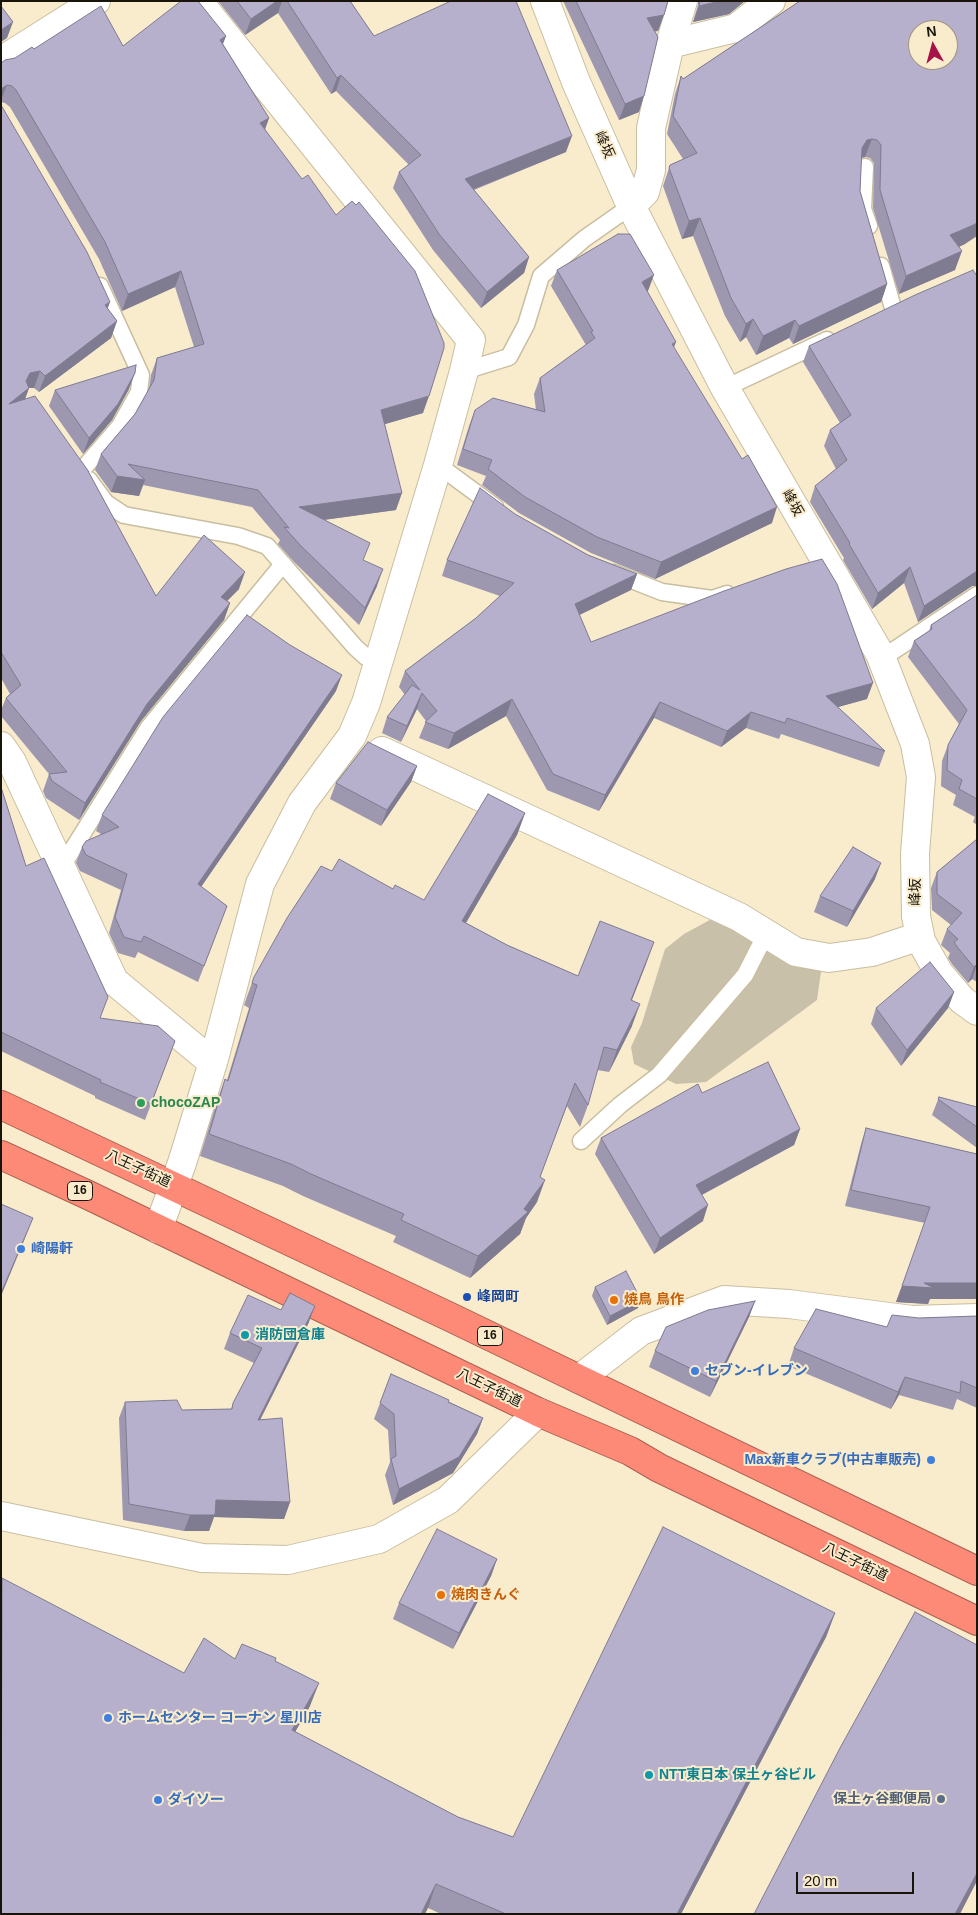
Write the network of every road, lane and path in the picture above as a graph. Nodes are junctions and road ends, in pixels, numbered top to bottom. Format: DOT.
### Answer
graph roads {
  1 [pos="96,1"];
  2 [pos="198,1"];
  3 [pos="545,1"];
  4 [pos="683,1"];
  5 [pos="771,1"];
  6 [pos="670,44"];
  7 [pos="1,62"];
  8 [pos="865,166"];
  9 [pos="631,206"];
  10 [pos="94,272"];
  11 [pos="876,317"];
  12 [pos="840,333"];
  13 [pos="464,371"];
  14 [pos="726,388"];
  15 [pos="72,455"];
  16 [pos="438,465"];
  17 [pos="82,470"];
  18 [pos="507,516"];
  19 [pos="283,564"];
  20 [pos="604,568"];
  21 [pos="740,590"];
  22 [pos="977,596"];
  23 [pos="881,659"];
  24 [pos="378,662"];
  25 [pos="352,736"];
  26 [pos="1,746"];
  27 [pos="61,868"];
  28 [pos="766,934"];
  29 [pos="920,936"];
  30 [pos="977,1011"];
  31 [pos="213,1063"];
  32 [pos="1,1105"];
  33 [pos="581,1141"];
  34 [pos="1,1155"];
  35 [pos="174,1186"];
  36 [pos="158,1229"];
  37 [pos="977,1318"];
  38 [pos="579,1379"];
  39 [pos="538,1412"];
  40 [pos="1,1516"];
  41 [pos="977,1571"];
  42 [pos="977,1621"];
  1 -- 7 [label="street"];
  2 -- 13 [label="street"];
  3 -- 9 [label="street, 峰坂"];
  4 -- 6 [label="street"];
  5 -- 6 [label="street"];
  6 -- 9 [label="street"];
  8 -- 11 [label="lane"];
  9 -- 13 [label="lane"];
  9 -- 14 [label="street, 峰坂"];
  10 -- 17 [label="lane"];
  12 -- 14 [label="lane"];
  13 -- 16 [label="street"];
  14 -- 23 [label="street, 峰坂"];
  15 -- 17 [label="lane"];
  16 -- 18 [label="lane"];
  16 -- 24 [label="street"];
  17 -- 19 [label="lane"];
  19 -- 24 [label="lane"];
  19 -- 27 [label="lane"];
  20 -- 21 [label="lane"];
  22 -- 23 [label="lane"];
  23 -- 29 [label="street, 峰坂"];
  24 -- 25 [label="street"];
  25 -- 28 [label="street"];
  25 -- 31 [label="street"];
  26 -- 27 [label="street"];
  27 -- 31 [label="street"];
  28 -- 29 [label="street"];
  28 -- 33 [label="lane"];
  29 -- 30 [label="street, 峰坂"];
  31 -- 35 [label="street"];
  32 -- 35 [label="highway, 八王子街道 / 16"];
  34 -- 36 [label="highway, 八王子街道 / 16"];
  35 -- 36 [label="street"];
  35 -- 38 [label="highway, 八王子街道 / 16"];
  36 -- 39 [label="highway, 八王子街道 / 16"];
  37 -- 38 [label="street"];
  38 -- 41 [label="highway, 八王子街道 / 16"];
  39 -- 40 [label="street"];
  39 -- 42 [label="highway, 八王子街道 / 16"];
}
